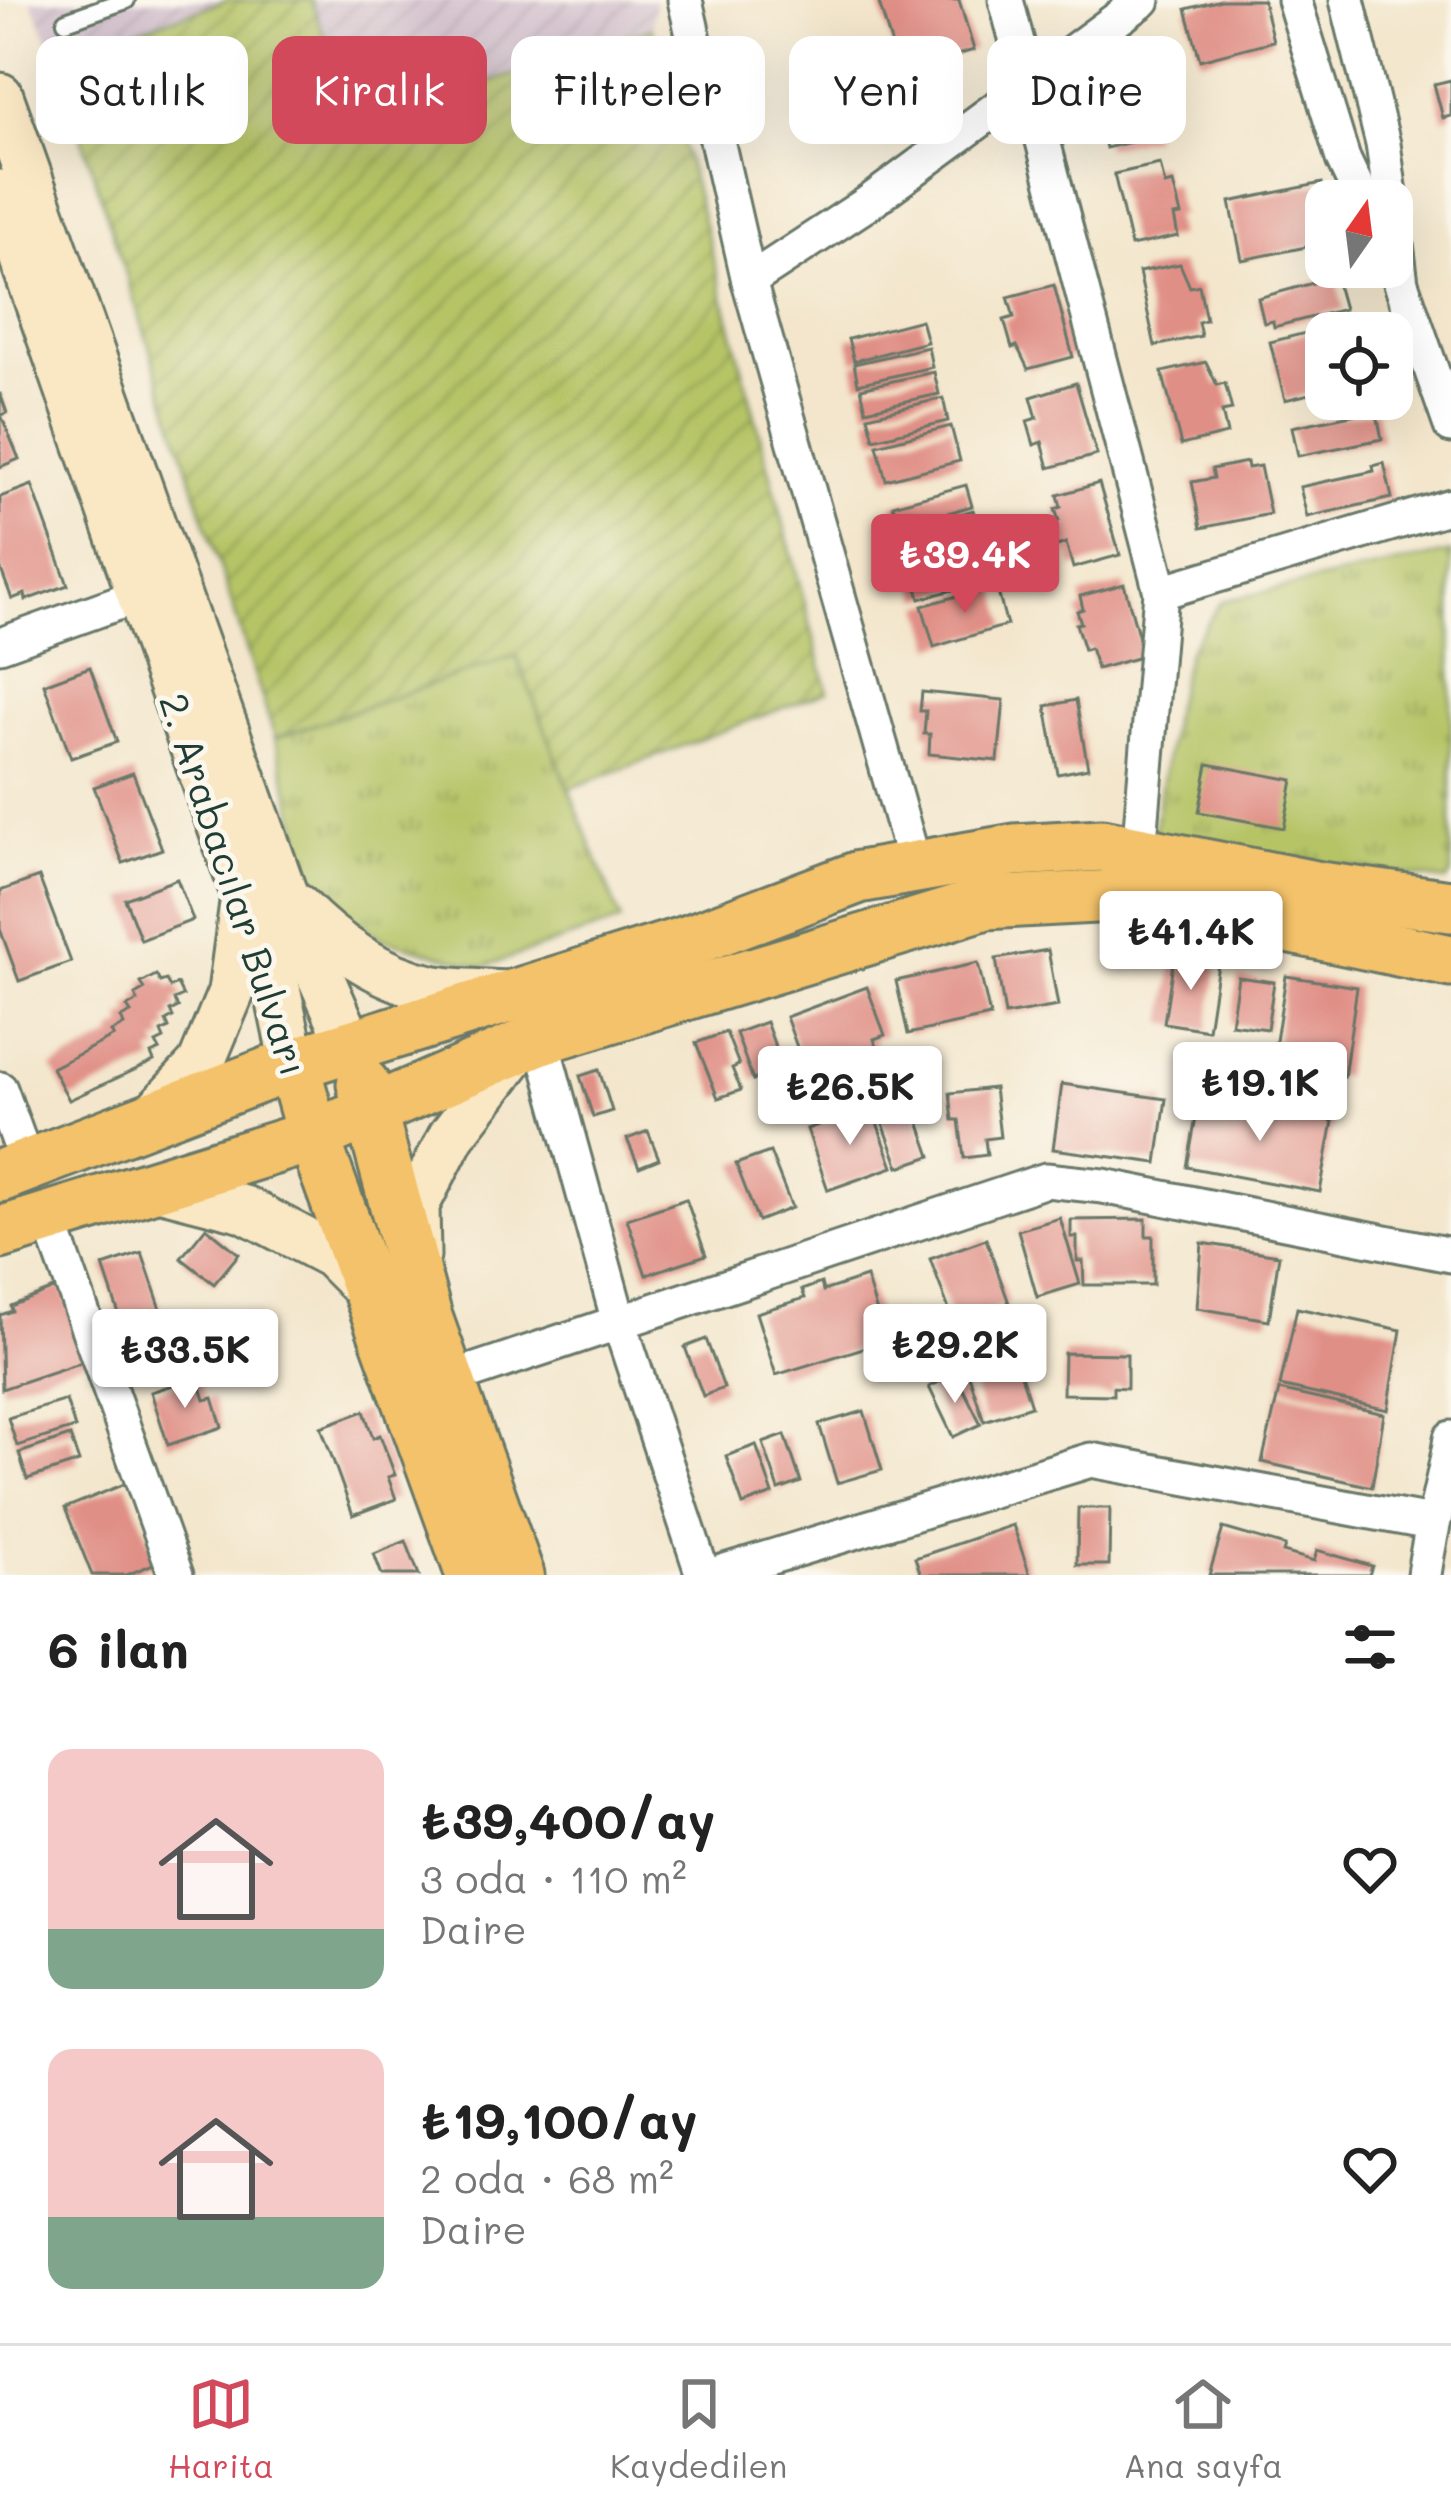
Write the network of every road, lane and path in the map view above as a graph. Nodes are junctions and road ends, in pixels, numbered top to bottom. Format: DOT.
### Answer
graph roads {
  1 [pos="126,0"];
  2 [pos="685,0"];
  3 [pos="1006,0"];
  4 [pos="1143,0"];
  5 [pos="1294,0"];
  6 [pos="1347,0"];
  7 [pos="66,21"];
  8 [pos="1016,36"];
  9 [pos="1092,36"];
  10 [pos="0,97"];
  11 [pos="987,112"];
  12 [pos="1044,144"];
  13 [pos="1353,180"];
  14 [pos="1387,180"];
  15 [pos="0,193"];
  16 [pos="749,280"];
  17 [pos="1401,288"];
  18 [pos="1451,426"];
  19 [pos="1451,506"];
  20 [pos="1161,592"];
  21 [pos="140,595"];
  22 [pos="0,645"];
  23 [pos="1139,852"];
  24 [pos="915,867"];
  25 [pos="263,892"];
  26 [pos="1451,906"];
  27 [pos="1451,961"];
  28 [pos="525,1026"];
  29 [pos="351,1046"];
  30 [pos="293,1064"];
  31 [pos="0,1089"];
  32 [pos="372,1112"];
  33 [pos="152,1118"];
  34 [pos="313,1136"];
  35 [pos="14,1171"];
  36 [pos="151,1185"];
  37 [pos="48,1216"];
  38 [pos="0,1233"];
  39 [pos="1451,1256"];
  40 [pos="394,1288"];
  41 [pos="619,1322"];
  42 [pos="464,1374"];
  43 [pos="1451,1438"];
  44 [pos="1441,1524"];
  45 [pos="176,1575"];
  46 [pos="472,1575"];
  47 [pos="518,1575"];
  48 [pos="708,1575"];
  49 [pos="1424,1575"];
  1 -- 7 [label="lane"];
  2 -- 16 [label="street"];
  3 -- 8 [label="street"];
  4 -- 9 [label="street"];
  5 -- 13 [label="street"];
  6 -- 14 [label="street"];
  10 -- 25 [label="main road, 2. Arabacılar Bulvarı"];
  11 -- 16 [label="street"];
  12 -- 20 [label="street"];
  15 -- 21 [label="main road, 2. Arabacılar Bulvarı"];
  16 -- 24 [label="street"];
  17 -- 18 [label="street"];
  19 -- 20 [label="street"];
  20 -- 23 [label="street"];
  21 -- 22 [label="street"];
  21 -- 25 [label="main road, 2. Arabacılar Bulvarı"];
  23 -- 24 [label="main road"];
  23 -- 26 [label="main road"];
  24 -- 28 [label="main road"];
  25 -- 28 [label="main road"];
  25 -- 29 [label="main road, 2. Arabacılar Bulvarı"];
  25 -- 30 [label="main road, 2. Arabacılar Bulvarı"];
  25 -- 33 [label="main road"];
  27 -- 28 [label="main road"];
  28 -- 29 [label="main road"];
  28 -- 32 [label="main road"];
  28 -- 40 [label="main road"];
  28 -- 41 [label="street"];
  29 -- 30 [label="main road"];
  29 -- 32 [label="main road"];
  30 -- 33 [label="main road"];
  30 -- 34 [label="main road, 2. Arabacılar Bulvarı"];
  31 -- 35 [label="street"];
  32 -- 34 [label="main road"];
  32 -- 40 [label="main road"];
  33 -- 35 [label="main road"];
  34 -- 36 [label="main road"];
  34 -- 40 [label="main road, 2. Arabacılar Bulvarı"];
  36 -- 37 [label="main road"];
  36 -- 40 [label="main road"];
  37 -- 38 [label="main road"];
  37 -- 45 [label="street"];
  39 -- 41 [label="street"];
  40 -- 46 [label="main road, 2. Arabacılar Bulvarı"];
  40 -- 47 [label="main road"];
  41 -- 42 [label="street"];
  41 -- 48 [label="street"];
  43 -- 44 [label="street"];
  44 -- 48 [label="street"];
  44 -- 49 [label="street"];
}
